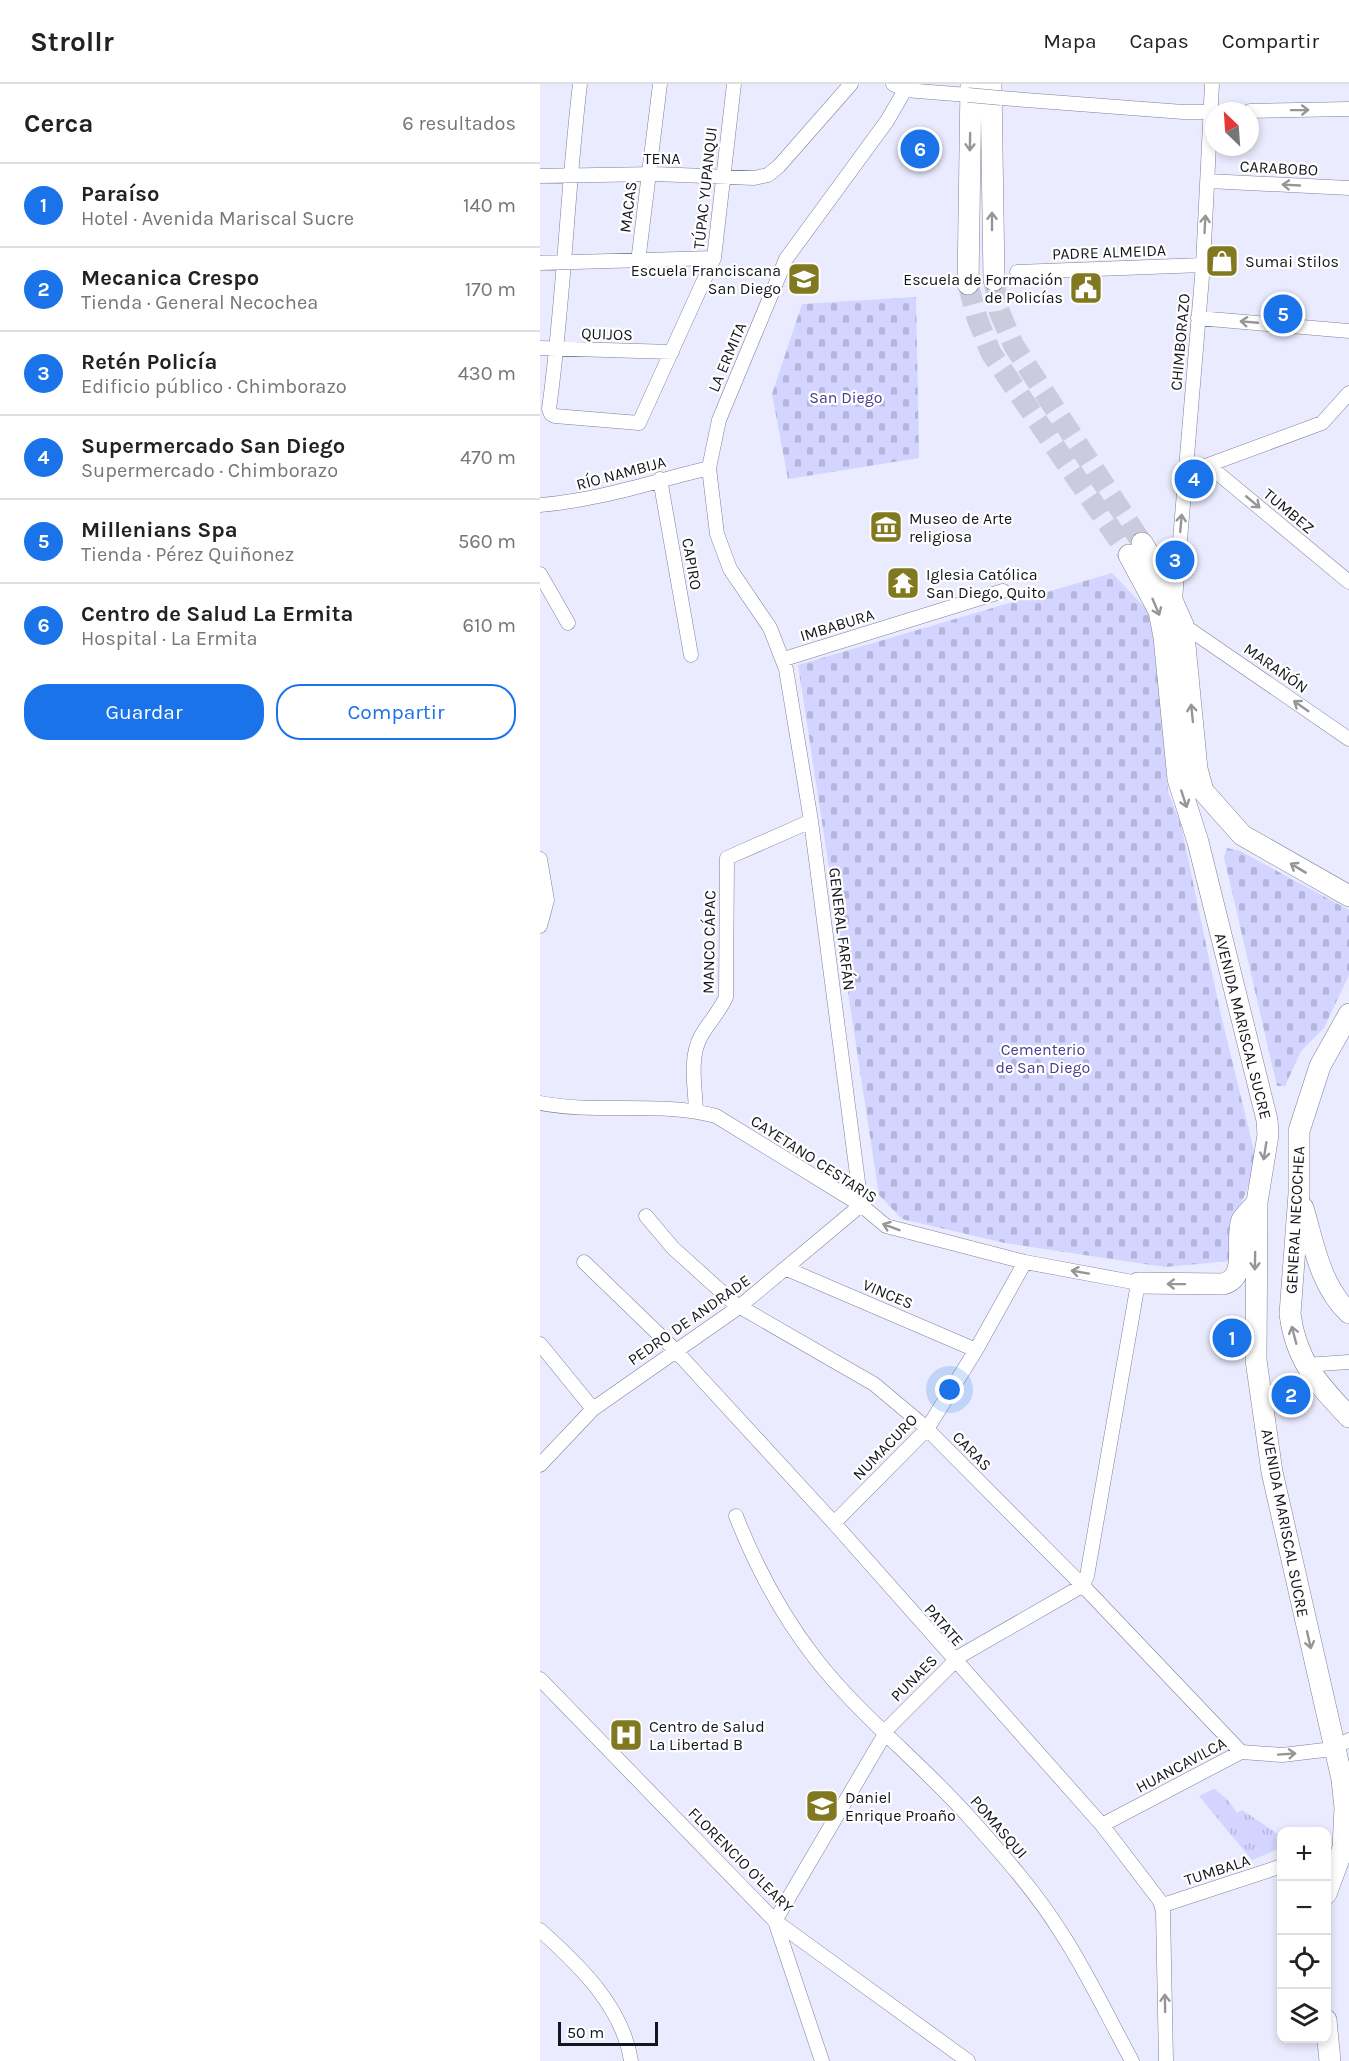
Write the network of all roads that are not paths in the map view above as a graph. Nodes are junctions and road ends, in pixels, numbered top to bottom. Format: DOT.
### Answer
graph roads {
  1 [pos="579,84"];
  2 [pos="660,84"];
  3 [pos="734,84"];
  4 [pos="851,84"];
  5 [pos="1212,84"];
  6 [pos="899,87"];
  7 [pos="969,89"];
  8 [pos="996,91"];
  9 [pos="1213,102"];
  10 [pos="1349,109"];
  11 [pos="1259,111"];
  12 [pos="1205,112"];
  13 [pos="1210,156"];
  14 [pos="649,174"];
  15 [pos="570,175"];
  16 [pos="722,175"];
  17 [pos="540,176"];
  18 [pos="1208,181"];
  19 [pos="1349,188"];
  20 [pos="714,258"];
  21 [pos="638,262"];
  22 [pos="540,263"];
  23 [pos="566,263"];
  24 [pos="1203,265"];
  25 [pos="1017,272"];
  26 [pos="994,280"];
  27 [pos="968,284"];
  28 [pos="1198,318"];
  29 [pos="1349,331"];
  30 [pos="540,348"];
  31 [pos="558,349"];
  32 [pos="672,352"];
  33 [pos="1349,393"];
  34 [pos="1208,465"];
  35 [pos="709,468"];
  36 [pos="1186,470"];
  37 [pos="660,479"];
  38 [pos="540,505"];
  39 [pos="540,574"];
  40 [pos="1349,582"];
  41 [pos="1003,591"];
  42 [pos="1174,602"];
  43 [pos="568,623"];
  44 [pos="1183,625"];
  45 [pos="691,655"];
  46 [pos="784,659"];
  47 [pos="1349,739"];
  48 [pos="811,821"];
  49 [pos="1242,835"];
  50 [pos="1198,842"];
  51 [pos="540,860"];
  52 [pos="543,887"];
  53 [pos="1349,896"];
  54 [pos="540,926"];
  55 [pos="1349,1014"];
  56 [pos="540,1103"];
  57 [pos="696,1110"];
  58 [pos="1299,1194"];
  59 [pos="1257,1202"];
  60 [pos="861,1205"];
  61 [pos="646,1216"];
  62 [pos="584,1262"];
  63 [pos="1025,1262"];
  64 [pos="787,1269"];
  65 [pos="1138,1283"];
  66 [pos="739,1307"];
  67 [pos="1349,1313"];
  68 [pos="540,1344"];
  69 [pos="675,1350"];
  70 [pos="976,1350"];
  71 [pos="1349,1362"];
  72 [pos="1305,1365"];
  73 [pos="593,1409"];
  74 [pos="1349,1417"];
  75 [pos="927,1429"];
  76 [pos="540,1465"];
  77 [pos="736,1516"];
  78 [pos="834,1523"];
  79 [pos="1082,1586"];
  80 [pos="954,1661"];
  81 [pos="540,1679"];
  82 [pos="885,1732"];
  83 [pos="1341,1744"];
  84 [pos="1241,1752"];
  85 [pos="1102,1826"];
  86 [pos="1334,1850"];
  87 [pos="1277,1867"];
  88 [pos="1328,1881"];
  89 [pos="1163,1905"];
  90 [pos="775,1921"];
  91 [pos="540,1930"];
  92 [pos="1328,2043"];
  93 [pos="631,2061"];
  94 [pos="822,2061"];
  95 [pos="968,2061"];
  96 [pos="1132,2061"];
  97 [pos="1166,2061"];
  98 [pos="1330,2061"];
  1 -- 15 [label="street"];
  2 -- 14 [label="street, MACAS"];
  3 -- 16 [label="street, TÚPAC YUPANQUI"];
  4 -- 16 [label="street, TENA"];
  5 -- 9 [label="street, CHIMBORAZO"];
  6 -- 7 [label="street"];
  6 -- 35 [label="street, LA ERMITA"];
  7 -- 8 [label="street, bridge"];
  7 -- 27 [label="main road, one-way"];
  8 -- 12 [label="street"];
  26 -- 8 [label="main road, one-way"];
  11 -- 10 [label="street, one-way"];
  13 -- 18 [label="street, CHIMBORAZO"];
  14 -- 15 [label="street, TENA"];
  14 -- 16 [label="street, TENA"];
  14 -- 21 [label="street, MACAS"];
  15 -- 17 [label="street, TENA"];
  15 -- 23 [label="street"];
  16 -- 20 [label="street, TÚPAC YUPANQUI"];
  19 -- 18 [label="street, CARABOBO, one-way"];
  24 -- 18 [label="street, CHIMBORAZO, one-way"];
  20 -- 21 [label="street"];
  20 -- 32 [label="street, TÚPAC YUPANQUI"];
  21 -- 23 [label="street"];
  22 -- 23 [label="street"];
  23 -- 31 [label="street"];
  24 -- 25 [label="street, PADRE ALMEIDA"];
  24 -- 28 [label="street, CHIMBORAZO"];
  29 -- 28 [label="street, one-way"];
  28 -- 36 [label="street, CHIMBORAZO"];
  30 -- 31 [label="street, QUIJOS"];
  31 -- 32 [label="street, QUIJOS"];
  31 -- 32 [label="street, TÚPAC YUPANQUI"];
  33 -- 34 [label="street"];
  34 -- 36 [label="street"];
  34 -- 40 [label="street, TUMBEZ, one-way"];
  35 -- 37 [label="street, RÍO NAMBIJA"];
  35 -- 46 [label="street, LA ERMITA"];
  42 -- 36 [label="street, CHIMBORAZO, one-way"];
  37 -- 38 [label="street, RÍO NAMBIJA"];
  37 -- 45 [label="street, CAPIRO"];
  39 -- 43 [label="street"];
  41 -- 46 [label="street, IMBABURA"];
  42 -- 44 [label="main road, AVENIDA MARISCAL SUCRE"];
  42 -- 50 [label="main road, AVENIDA MARISCAL SUCRE, one-way"];
  47 -- 44 [label="street, MARAÑÓN, one-way"];
  49 -- 44 [label="main road, AVENIDA MARISCAL SUCRE, one-way"];
  46 -- 48 [label="street, GENERAL FARFÁN"];
  48 -- 57 [label="street, MANCO CÁPAC"];
  48 -- 60 [label="street, GENERAL FARFÁN"];
  49 -- 50 [label="main road"];
  53 -- 49 [label="main road, one-way"];
  50 -- 59 [label="main road, AVENIDA MARISCAL SUCRE, one-way"];
  51 -- 52 [label="street"];
  52 -- 54 [label="street"];
  55 -- 58 [label="main road, GENERAL NECOCHEA"];
  56 -- 57 [label="street, CAYETANO CESTARIS"];
  57 -- 60 [label="street, CAYETANO CESTARIS"];
  58 -- 67 [label="main road"];
  72 -- 58 [label="main road, GENERAL NECOCHEA, one-way"];
  59 -- 65 [label="main road, one-way"];
  59 -- 83 [label="main road, AVENIDA MARISCAL SUCRE, one-way"];
  63 -- 60 [label="street, CAYETANO CESTARIS, one-way"];
  60 -- 64 [label="street, PEDRO DE ANDRADE"];
  61 -- 66 [label="street, CARAS"];
  62 -- 69 [label="street, PATATE"];
  65 -- 63 [label="street, CAYETANO CESTARIS, one-way"];
  63 -- 70 [label="street, NUMACURO"];
  64 -- 66 [label="street, PEDRO DE ANDRADE"];
  64 -- 70 [label="street, VINCES"];
  65 -- 79 [label="street"];
  66 -- 69 [label="street, PEDRO DE ANDRADE"];
  66 -- 75 [label="street, CARAS"];
  68 -- 73 [label="street"];
  69 -- 73 [label="street, PEDRO DE ANDRADE"];
  69 -- 78 [label="street, PATATE"];
  70 -- 75 [label="street, NUMACURO"];
  71 -- 72 [label="street"];
  72 -- 74 [label="main road, GENERAL NECOCHEA"];
  73 -- 76 [label="street, PEDRO DE ANDRADE"];
  75 -- 78 [label="street, NUMACURO"];
  75 -- 79 [label="street, CARAS"];
  77 -- 82 [label="street, POMASQUI"];
  78 -- 80 [label="street, PATATE"];
  79 -- 80 [label="street, PUNAES"];
  79 -- 84 [label="street, CARAS"];
  80 -- 82 [label="street, PUNAES"];
  80 -- 85 [label="street, PATATE"];
  81 -- 90 [label="street, FLORENCIO O'LEARY"];
  82 -- 90 [label="street, PUNAES"];
  82 -- 96 [label="street, POMASQUI"];
  84 -- 83 [label="street, HUANCAVILCA, one-way"];
  83 -- 86 [label="main road, AVENIDA MARISCAL SUCRE"];
  84 -- 85 [label="street, HUANCAVILCA"];
  85 -- 89 [label="street, PATATE"];
  86 -- 88 [label="main road, AVENIDA MARISCAL SUCRE"];
  87 -- 89 [label="street, TUMBALA"];
  97 -- 89 [label="street, one-way"];
  90 -- 94 [label="street"];
  90 -- 95 [label="street, FLORENCIO O'LEARY"];
  91 -- 93 [label="street"];
  92 -- 98 [label="main road"];
}
